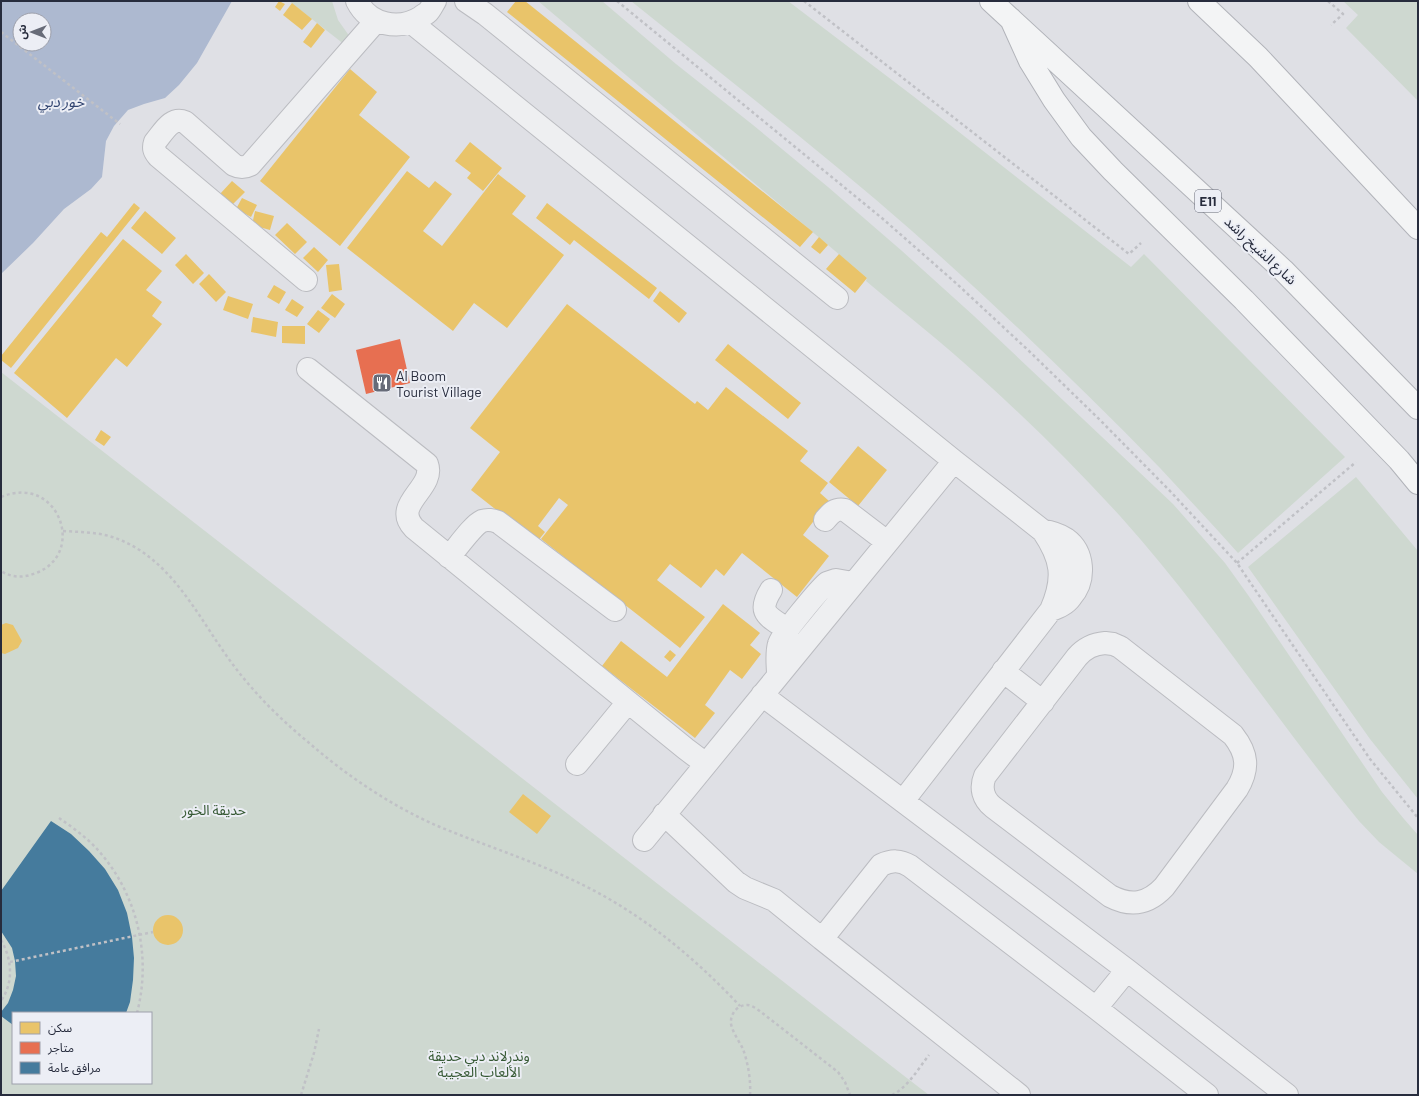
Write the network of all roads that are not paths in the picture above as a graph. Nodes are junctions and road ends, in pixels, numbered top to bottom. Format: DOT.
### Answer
graph roads {
  1 [pos="357,1"];
  2 [pos="435,1"];
  3 [pos="466,1"];
  4 [pos="992,1"];
  5 [pos="1199,1"];
  6 [pos="1011,19"];
  7 [pos="376,21"];
  8 [pos="412,22"];
  9 [pos="1418,228"];
  10 [pos="306,280"];
  11 [pos="837,298"];
  12 [pos="308,368"];
  13 [pos="1418,408"];
  14 [pos="954,460"];
  15 [pos="1418,483"];
  16 [pos="825,520"];
  17 [pos="887,542"];
  18 [pos="450,557"];
  19 [pos="853,583"];
  20 [pos="771,590"];
  21 [pos="615,610"];
  22 [pos="788,630"];
  23 [pos="1003,671"];
  24 [pos="778,675"];
  25 [pos="762,695"];
  26 [pos="628,702"];
  27 [pos="1043,702"];
  28 [pos="577,764"];
  29 [pos="706,764"];
  30 [pos="903,801"];
  31 [pos="664,814"];
  32 [pos="644,840"];
  33 [pos="822,939"];
  34 [pos="1127,970"];
  35 [pos="1096,1008"];
  36 [pos="1019,1095"];
  37 [pos="1207,1095"];
  38 [pos="1287,1095"];
  1 -- 7 [label="lane"];
  2 -- 8 [label="lane"];
  3 -- 11 [label="lane"];
  4 -- 6 [label="highway, شارع الشيخ راشد / E11"];
  5 -- 9 [label="highway"];
  6 -- 13 [label="highway, شارع الشيخ راشد / E11"];
  6 -- 15 [label="highway"];
  7 -- 8 [label="lane"];
  7 -- 10 [label="lane"];
  8 -- 14 [label="lane"];
  12 -- 18 [label="lane"];
  14 -- 17 [label="lane"];
  14 -- 23 [label="lane"];
  16 -- 17 [label="lane"];
  17 -- 19 [label="lane"];
  18 -- 21 [label="lane"];
  18 -- 26 [label="lane"];
  19 -- 22 [label="lane"];
  19 -- 24 [label="lane"];
  20 -- 22 [label="lane"];
  22 -- 24 [label="lane"];
  23 -- 27 [label="lane"];
  23 -- 30 [label="lane"];
  24 -- 25 [label="lane"];
  25 -- 29 [label="lane"];
  25 -- 30 [label="lane"];
  26 -- 28 [label="lane"];
  26 -- 29 [label="lane"];
  27 -- 27 [label="lane"];
  29 -- 31 [label="lane"];
  30 -- 34 [label="lane"];
  31 -- 32 [label="lane"];
  31 -- 33 [label="lane"];
  33 -- 35 [label="lane"];
  33 -- 36 [label="lane"];
  34 -- 35 [label="lane"];
  34 -- 38 [label="lane"];
  35 -- 37 [label="lane"];
}
